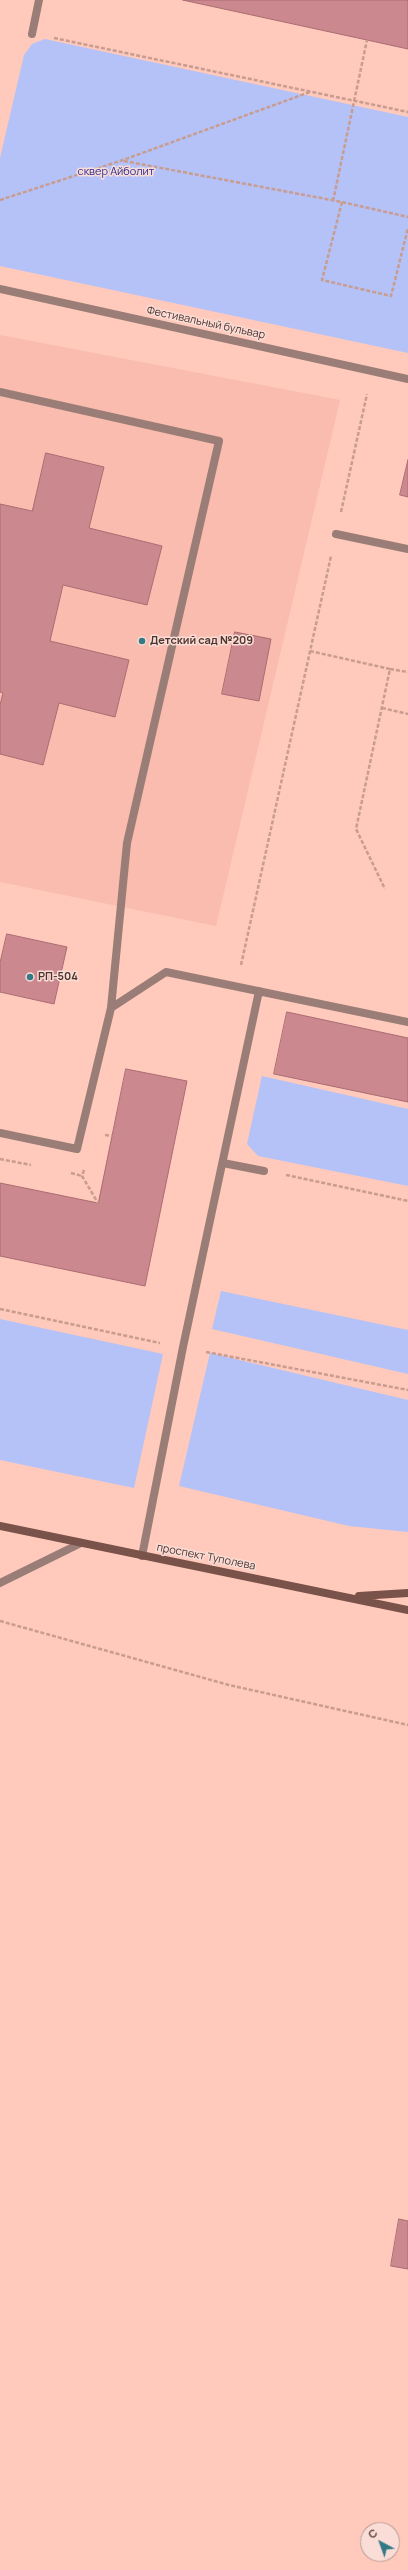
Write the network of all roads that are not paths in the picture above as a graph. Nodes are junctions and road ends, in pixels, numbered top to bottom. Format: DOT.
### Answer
graph roads {
  1 [pos="39,0"];
  2 [pos="32,34"];
  3 [pos="0,289"];
  4 [pos="408,379"];
  5 [pos="0,392"];
  6 [pos="336,534"];
  7 [pos="408,548"];
  8 [pos="259,991"];
  9 [pos="111,1008"];
  10 [pos="408,1022"];
  11 [pos="0,1133"];
  12 [pos="223,1163"];
  13 [pos="264,1171"];
  14 [pos="0,1526"];
  15 [pos="81,1543"];
  16 [pos="142,1556"];
  17 [pos="0,1583"];
  18 [pos="408,1593"];
  19 [pos="348,1597"];
  20 [pos="408,1610"];
  1 -- 2 [label="street"];
  3 -- 4 [label="street, Фестивальный бульвар"];
  5 -- 9 [label="street"];
  6 -- 7 [label="street"];
  8 -- 9 [label="street"];
  8 -- 10 [label="street"];
  8 -- 12 [label="street"];
  9 -- 11 [label="street"];
  12 -- 13 [label="street"];
  12 -- 16 [label="street"];
  14 -- 15 [label="main road, проспект Туполева"];
  15 -- 16 [label="main road, проспект Туполева"];
  15 -- 17 [label="street"];
  16 -- 19 [label="main road, проспект Туполева"];
  18 -- 19 [label="main road"];
  19 -- 20 [label="main road, проспект Туполева"];
}
